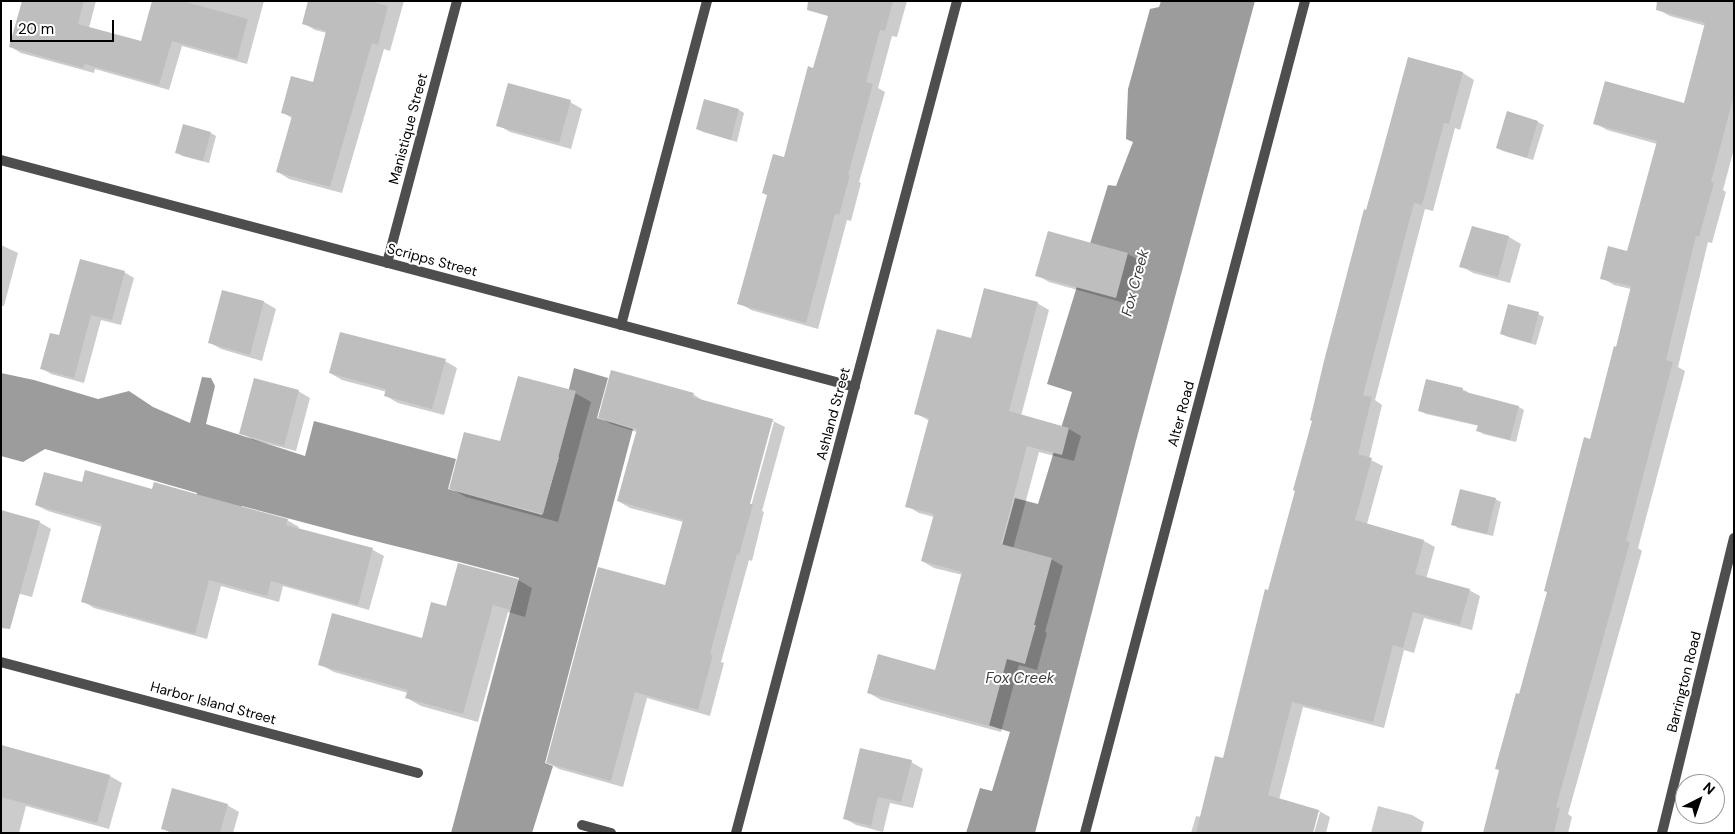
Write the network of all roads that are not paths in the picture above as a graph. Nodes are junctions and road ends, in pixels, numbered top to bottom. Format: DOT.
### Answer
graph roads {
  1 [pos="457,1"];
  2 [pos="707,1"];
  3 [pos="957,1"];
  4 [pos="1305,1"];
  5 [pos="1,160"];
  6 [pos="388,263"];
  7 [pos="621,325"];
  8 [pos="855,387"];
  9 [pos="1734,538"];
  10 [pos="1,662"];
  11 [pos="418,773"];
  12 [pos="582,825"];
  13 [pos="611,833"];
  14 [pos="736,833"];
  15 [pos="1085,833"];
  16 [pos="1662,833"];
  1 -- 6 [label="street, Manistique Street"];
  2 -- 7 [label="street"];
  3 -- 8 [label="street, Ashland Street"];
  4 -- 15 [label="street, Alter Road"];
  5 -- 6 [label="street, Scripps Street"];
  6 -- 7 [label="street, Scripps Street"];
  7 -- 8 [label="street, Scripps Street"];
  8 -- 14 [label="street, Ashland Street"];
  9 -- 16 [label="street, Barrington Road"];
  10 -- 11 [label="street, Harbor Island Street"];
  12 -- 13 [label="street"];
}
